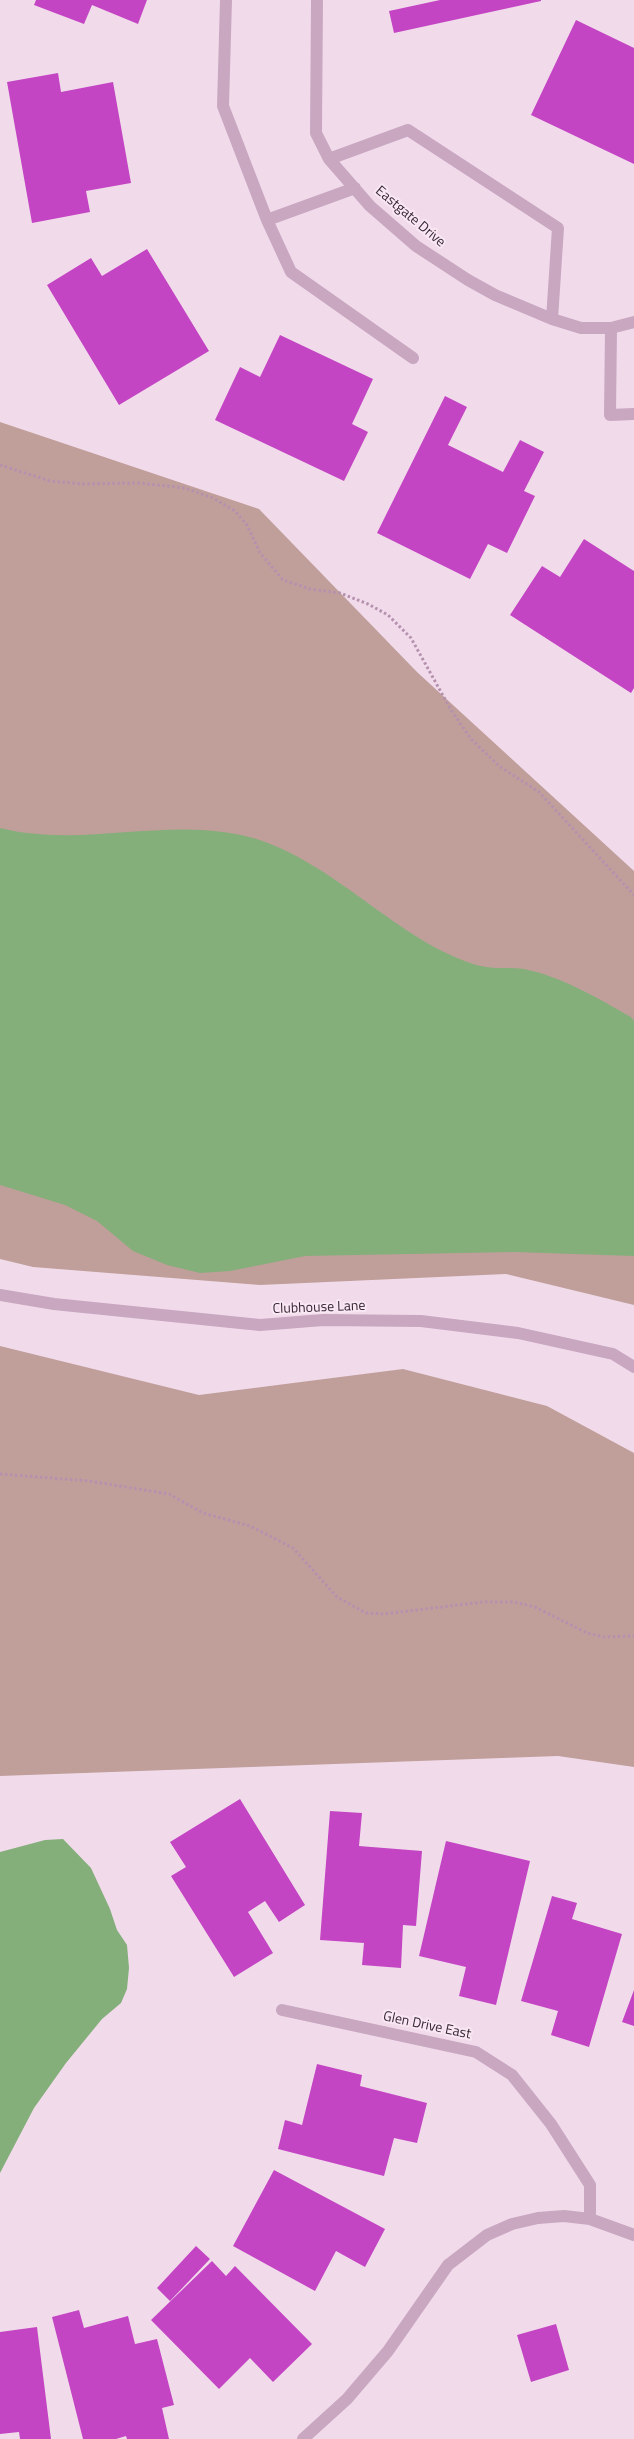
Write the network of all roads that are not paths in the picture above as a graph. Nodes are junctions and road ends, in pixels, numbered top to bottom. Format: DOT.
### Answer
graph roads {
  1 [pos="226,0"];
  2 [pos="317,0"];
  3 [pos="329,159"];
  4 [pos="355,188"];
  5 [pos="267,220"];
  6 [pos="552,319"];
  7 [pos="634,322"];
  8 [pos="612,328"];
  9 [pos="413,358"];
  10 [pos="634,414"];
  11 [pos="0,1295"];
  12 [pos="634,1367"];
  13 [pos="282,2010"];
  14 [pos="590,2220"];
  15 [pos="634,2235"];
  16 [pos="303,2439"];
  1 -- 5 [label="street"];
  2 -- 3 [label="street, Eastgate Drive"];
  3 -- 4 [label="street, Eastgate Drive"];
  3 -- 6 [label="street"];
  4 -- 5 [label="street"];
  4 -- 6 [label="street, Eastgate Drive"];
  5 -- 9 [label="street"];
  6 -- 8 [label="street, Eastgate Drive"];
  7 -- 8 [label="street, Eastgate Drive"];
  8 -- 10 [label="street"];
  11 -- 12 [label="street, Clubhouse Lane"];
  13 -- 14 [label="street, Glen Drive East"];
  14 -- 15 [label="street"];
  14 -- 16 [label="street"];
}
